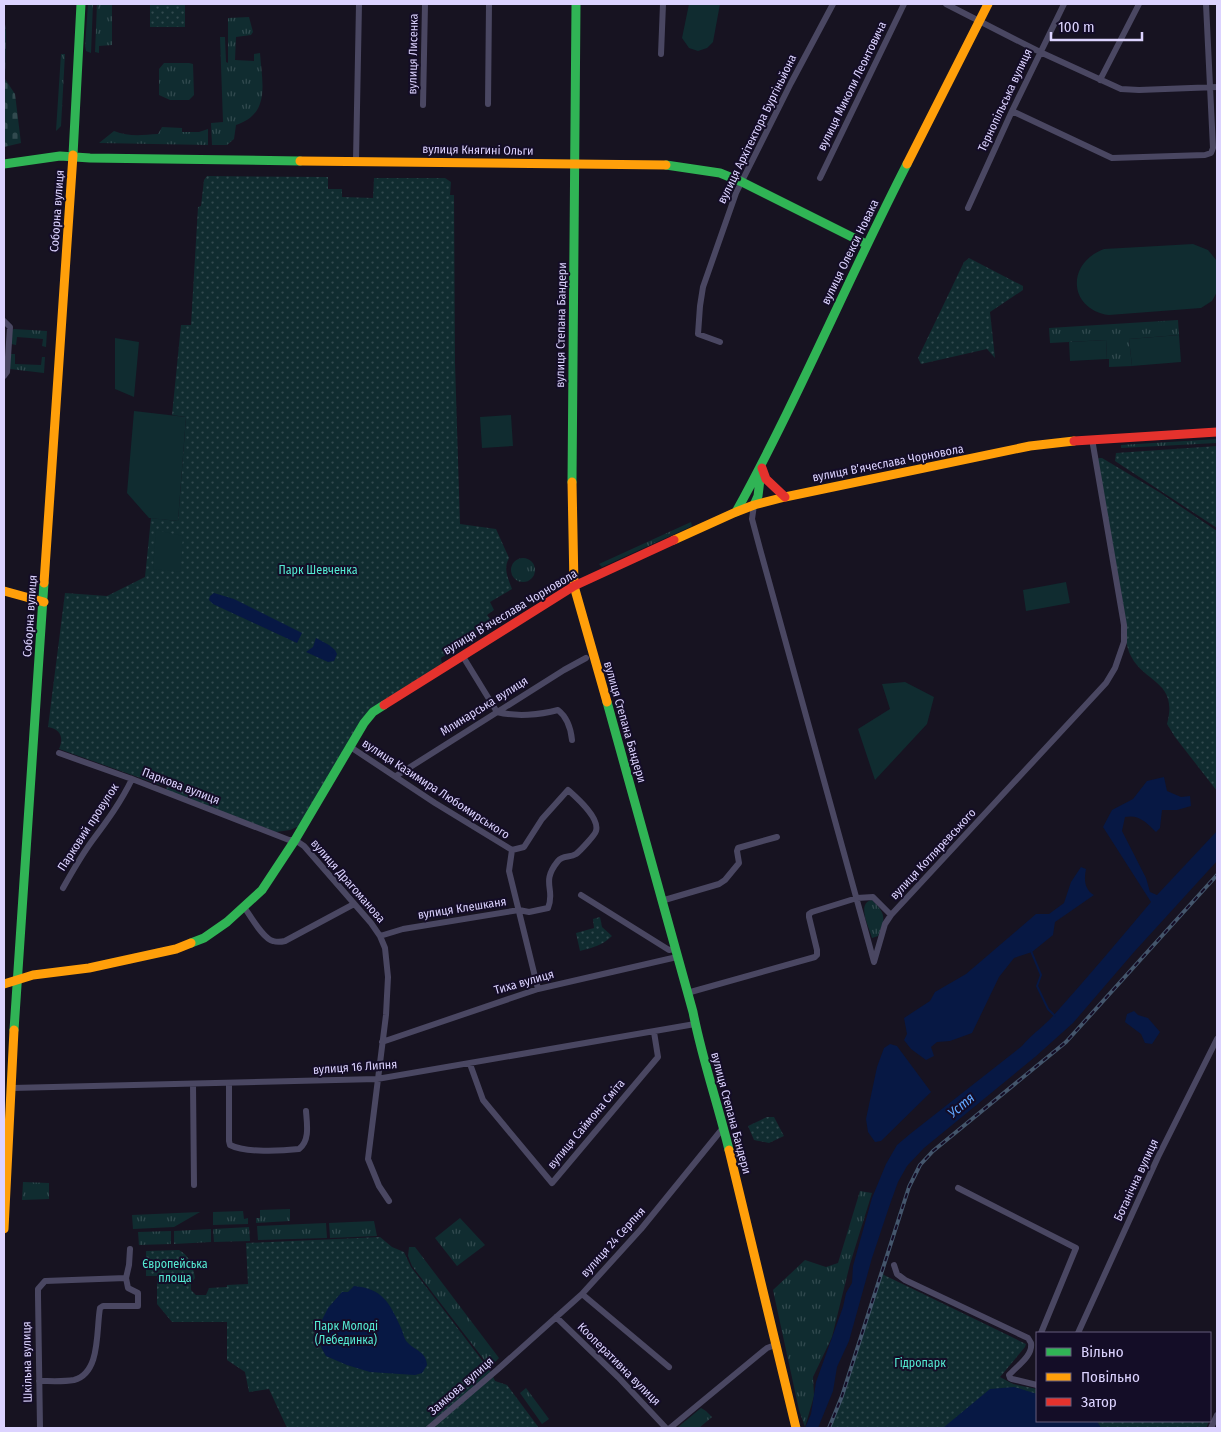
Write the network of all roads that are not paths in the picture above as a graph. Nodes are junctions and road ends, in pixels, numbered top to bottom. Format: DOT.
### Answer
graph roads {
  1 [pos="81,4"];
  2 [pos="359,4"];
  3 [pos="425,4"];
  4 [pos="489,4"];
  5 [pos="576,4"];
  6 [pos="663,4"];
  7 [pos="833,4"];
  8 [pos="904,4"];
  9 [pos="946,4"];
  10 [pos="988,4"];
  11 [pos="1064,4"];
  12 [pos="1139,4"];
  13 [pos="1206,4"];
  14 [pos="979,22"];
  15 [pos="1040,52"];
  16 [pos="661,54"];
  17 [pos="1100,80"];
  18 [pos="1210,87"];
  19 [pos="1217,87"];
  20 [pos="488,104"];
  21 [pos="423,105"];
  22 [pos="1012,111"];
  23 [pos="73,156"];
  24 [pos="356,160"];
  25 [pos="4,164"];
  26 [pos="575,164"];
  27 [pos="820,178"];
  28 [pos="742,182"];
  29 [pos="968,208"];
  30 [pos="866,244"];
  31 [pos="4,321"];
  32 [pos="720,342"];
  33 [pos="5,374"];
  34 [pos="1217,432"];
  35 [pos="1092,439"];
  36 [pos="761,466"];
  37 [pos="748,490"];
  38 [pos="785,497"];
  39 [pos="754,505"];
  40 [pos="736,512"];
  41 [pos="574,586"];
  42 [pos="4,590"];
  43 [pos="44,602"];
  44 [pos="462,655"];
  45 [pos="586,658"];
  46 [pos="497,712"];
  47 [pos="572,740"];
  48 [pos="349,746"];
  49 [pos="59,753"];
  50 [pos="396,776"];
  51 [pos="132,779"];
  52 [pos="777,837"];
  53 [pos="295,840"];
  54 [pos="512,850"];
  55 [pos="63,888"];
  56 [pos="581,895"];
  57 [pos="857,898"];
  58 [pos="661,901"];
  59 [pos="354,904"];
  60 [pos="244,907"];
  61 [pos="519,910"];
  62 [pos="892,916"];
  63 [pos="380,936"];
  64 [pos="676,953"];
  65 [pos="18,981"];
  66 [pos="4,984"];
  67 [pos="538,988"];
  68 [pos="688,993"];
  69 [pos="695,1024"];
  70 [pos="654,1032"];
  71 [pos="1217,1039"];
  72 [pos="382,1042"];
  73 [pos="470,1064"];
  74 [pos="377,1079"];
  75 [pos="229,1083"];
  76 [pos="193,1084"];
  77 [pos="12,1088"];
  78 [pos="306,1111"];
  79 [pos="723,1128"];
  80 [pos="6,1170"];
  81 [pos="194,1185"];
  82 [pos="958,1188"];
  83 [pos="389,1201"];
  84 [pos="4,1229"];
  85 [pos="130,1249"];
  86 [pos="894,1265"];
  87 [pos="126,1278"];
  88 [pos="582,1294"];
  89 [pos="556,1317"];
  90 [pos="1041,1332"];
  91 [pos="1078,1332"];
  92 [pos="1036,1342"];
  93 [pos="776,1345"];
  94 [pos="1032,1347"];
  95 [pos="508,1360"];
  96 [pos="669,1368"];
  97 [pos="39,1381"];
  98 [pos="1036,1385"];
  99 [pos="1217,1414"];
  100 [pos="40,1428"];
  101 [pos="429,1428"];
  102 [pos="666,1428"];
  103 [pos="670,1428"];
  104 [pos="796,1428"];
  105 [pos="1211,1428"];
  1 -- 23 [label="main road, Соборна вулиця"];
  2 -- 24 [label="street"];
  3 -- 21 [label="street, вулиця Лисенка"];
  4 -- 20 [label="street"];
  5 -- 26 [label="main road, вулиця Степана Бандери"];
  6 -- 16 [label="street"];
  7 -- 28 [label="street, вулиця Архітектора Бургіньйона"];
  8 -- 27 [label="street, вулиця Миколи Леонтовича"];
  9 -- 14 [label="street"];
  10 -- 14 [label="main road, вулиця Олекси Новака"];
  11 -- 15 [label="street, Тернопільська вулиця"];
  12 -- 17 [label="street"];
  13 -- 18 [label="street"];
  14 -- 15 [label="street"];
  14 -- 30 [label="main road, вулиця Олекси Новака"];
  15 -- 17 [label="street"];
  15 -- 22 [label="street, Тернопільська вулиця"];
  17 -- 18 [label="street"];
  18 -- 19 [label="street"];
  18 -- 22 [label="street"];
  22 -- 29 [label="street, Тернопільська вулиця"];
  23 -- 24 [label="main road, вулиця Княгині Ольги"];
  23 -- 25 [label="main road, вулиця Княгині Ольги"];
  23 -- 43 [label="main road, Соборна вулиця"];
  24 -- 26 [label="main road, вулиця Княгині Ольги"];
  26 -- 28 [label="main road, вулиця Княгині Ольги"];
  26 -- 41 [label="main road, вулиця Степана Бандери"];
  28 -- 30 [label="main road, вулиця Княгині Ольги"];
  28 -- 32 [label="street, вулиця Архітектора Бургіньйона"];
  30 -- 36 [label="main road, вулиця Олекси Новака"];
  31 -- 33 [label="street"];
  34 -- 35 [label="main road, вулиця Вʼячеслава Чорновола"];
  35 -- 38 [label="main road, вулиця Вʼячеслава Чорновола"];
  35 -- 62 [label="street, вулиця Котляревського"];
  36 -- 37 [label="main road, вулиця Олекси Новака"];
  36 -- 38 [label="main road"];
  36 -- 39 [label="main road"];
  37 -- 39 [label="main road"];
  37 -- 40 [label="main road, вулиця Олекси Новака"];
  38 -- 39 [label="main road, вулиця Вʼячеслава Чорновола"];
  39 -- 40 [label="main road, вулиця Вʼячеслава Чорновола"];
  39 -- 57 [label="street"];
  40 -- 41 [label="main road, вулиця Вʼячеслава Чорновола"];
  41 -- 44 [label="main road, вулиця Вʼячеслава Чорновола"];
  41 -- 58 [label="main road, вулиця Степана Бандери"];
  42 -- 43 [label="main road"];
  43 -- 65 [label="main road, Соборна вулиця"];
  44 -- 46 [label="street"];
  44 -- 48 [label="main road, вулиця Вʼячеслава Чорновола"];
  45 -- 46 [label="street, Млинарська вулиця"];
  46 -- 47 [label="street"];
  46 -- 50 [label="street, Млинарська вулиця"];
  48 -- 50 [label="street, вулиця Казимира Любомирського"];
  48 -- 53 [label="main road, вулиця Вʼячеслава Чорновола"];
  49 -- 51 [label="street, Паркова вулиця"];
  50 -- 54 [label="street, вулиця Казимира Любомирського"];
  51 -- 53 [label="street, Паркова вулиця"];
  51 -- 55 [label="street, Парковий провулок"];
  52 -- 58 [label="street"];
  53 -- 59 [label="street, вулиця Драгоманова"];
  53 -- 60 [label="main road, вулиця Вʼячеслава Чорновола"];
  54 -- 61 [label="street"];
  54 -- 61 [label="street, вулиця Клешканя"];
  56 -- 64 [label="street"];
  57 -- 62 [label="street, вулиця Котляревського"];
  57 -- 62 [label="street"];
  57 -- 68 [label="street"];
  58 -- 64 [label="main road, вулиця Степана Бандери"];
  59 -- 60 [label="street"];
  59 -- 63 [label="street, вулиця Драгоманова"];
  60 -- 65 [label="main road, вулиця Вʼячеслава Чорновола"];
  61 -- 63 [label="street, вулиця Клешканя"];
  61 -- 67 [label="street"];
  63 -- 72 [label="street, вулиця Драгоманова"];
  64 -- 67 [label="street, Тиха вулиця"];
  64 -- 68 [label="main road, вулиця Степана Бандери"];
  65 -- 66 [label="main road, вулиця Вʼячеслава Чорновола"];
  65 -- 77 [label="main road, Соборна вулиця"];
  67 -- 72 [label="street, Тиха вулиця"];
  68 -- 69 [label="main road, вулиця Степана Бандери"];
  69 -- 70 [label="street, вулиця 16 Липня"];
  69 -- 79 [label="main road, вулиця Степана Бандери"];
  70 -- 73 [label="street, вулиця 16 Липня"];
  70 -- 73 [label="street, вулиця Саймона Сміта"];
  71 -- 91 [label="street, Ботанічна вулиця"];
  72 -- 74 [label="street, вулиця Драгоманова"];
  73 -- 74 [label="street, вулиця 16 Липня"];
  74 -- 75 [label="street, вулиця 16 Липня"];
  74 -- 83 [label="street, вулиця Драгоманова"];
  75 -- 76 [label="street, вулиця 16 Липня"];
  75 -- 78 [label="street"];
  76 -- 77 [label="street, вулиця 16 Липня"];
  76 -- 81 [label="street"];
  77 -- 80 [label="main road, Соборна вулиця"];
  79 -- 88 [label="street, вулиця 24 Серпня"];
  79 -- 93 [label="main road, вулиця Степана Бандери"];
  80 -- 84 [label="main road, Соборна вулиця"];
  82 -- 90 [label="street"];
  85 -- 87 [label="street"];
  86 -- 94 [label="street"];
  87 -- 97 [label="street, Шкільна вулиця"];
  87 -- 97 [label="street"];
  88 -- 89 [label="street, вулиця 24 Серпня"];
  88 -- 96 [label="street"];
  89 -- 95 [label="street, вулиця 24 Серпня"];
  89 -- 102 [label="street, Кооперативна вулиця"];
  92 -- 94 [label="street"];
  93 -- 103 [label="street"];
  93 -- 104 [label="main road, вулиця Степана Бандери"];
  94 -- 98 [label="street"];
  95 -- 101 [label="street, Замкова вулиця"];
  97 -- 100 [label="street, Шкільна вулиця"];
  99 -- 105 [label="street"];
}
